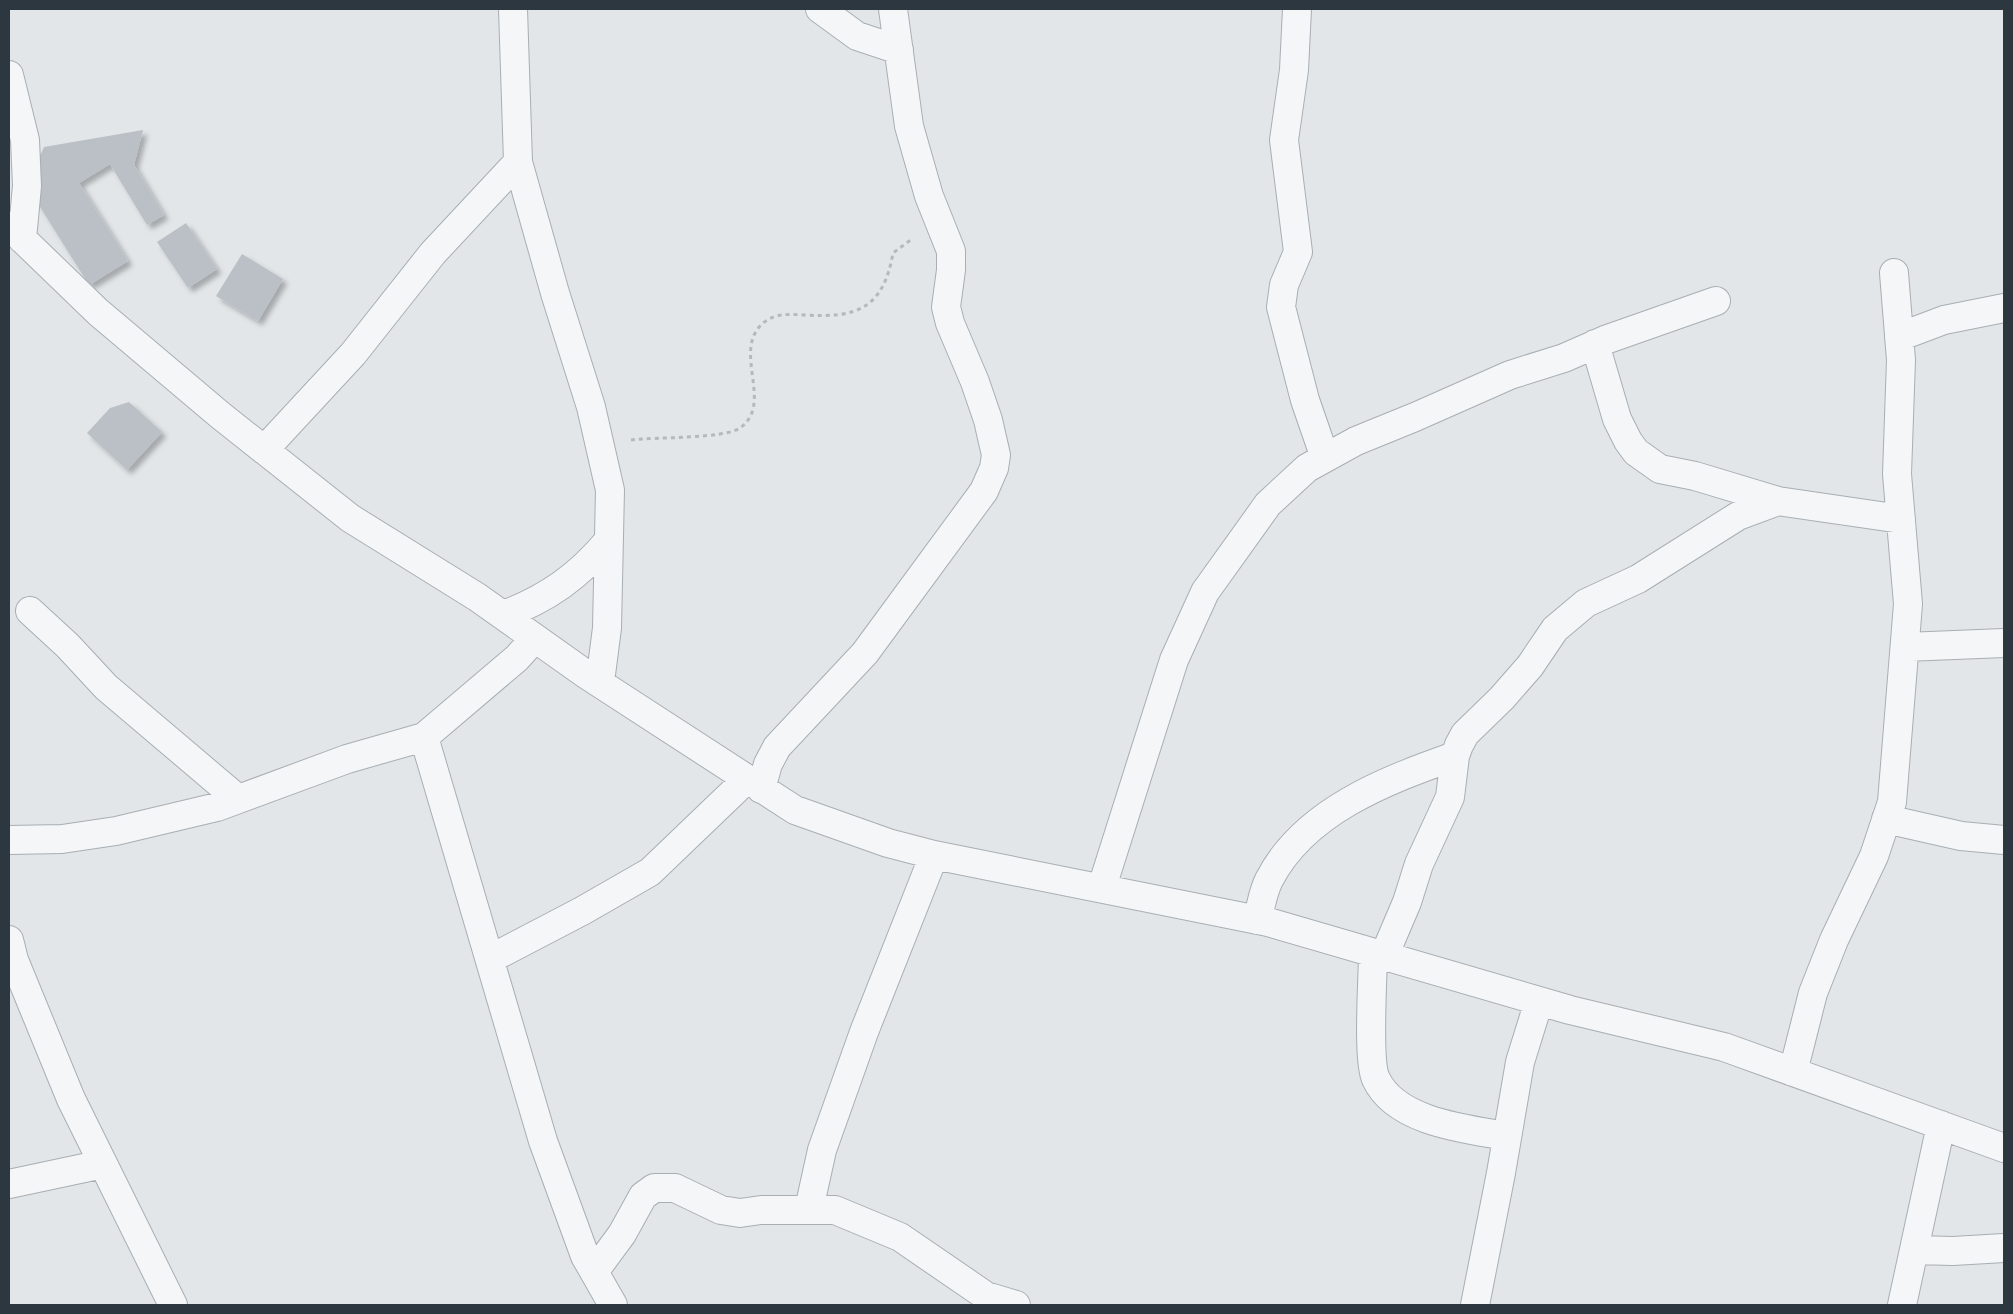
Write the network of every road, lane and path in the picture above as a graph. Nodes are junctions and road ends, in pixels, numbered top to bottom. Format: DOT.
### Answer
graph roads {
  1 [pos="513,9"];
  2 [pos="820,9"];
  3 [pos="892,9"];
  4 [pos="1297,9"];
  5 [pos="899,50"];
  6 [pos="9,75"];
  7 [pos="518,162"];
  8 [pos="939,221"];
  9 [pos="15,233"];
  10 [pos="1894,273"];
  11 [pos="1716,301"];
  12 [pos="2004,308"];
  13 [pos="1899,338"];
  14 [pos="1595,344"];
  15 [pos="600,444"];
  16 [pos="264,450"];
  17 [pos="1325,458"];
  18 [pos="1778,501"];
  19 [pos="1901,519"];
  20 [pos="609,540"];
  21 [pos="30,611"];
  22 [pos="503,616"];
  23 [pos="535,638"];
  24 [pos="2004,643"];
  25 [pos="1905,648"];
  26 [pos="600,682"];
  27 [pos="424,737"];
  28 [pos="1455,756"];
  29 [pos="754,784"];
  30 [pos="238,799"];
  31 [pos="1886,819"];
  32 [pos="9,840"];
  33 [pos="2004,840"];
  34 [pos="934,855"];
  35 [pos="1102,887"];
  36 [pos="1257,920"];
  37 [pos="9,940"];
  38 [pos="1379,954"];
  39 [pos="490,959"];
  40 [pos="1539,1001"];
  41 [pos="1792,1072"];
  42 [pos="1940,1125"];
  43 [pos="1507,1136"];
  44 [pos="2004,1148"];
  45 [pos="103,1164"];
  46 [pos="9,1184"];
  47 [pos="810,1208"];
  48 [pos="2004,1248"];
  49 [pos="1915,1250"];
  50 [pos="594,1272"];
  51 [pos="173,1305"];
  52 [pos="613,1305"];
  53 [pos="1016,1305"];
  54 [pos="1475,1305"];
  55 [pos="1902,1305"];
  1 -- 7 [label="street"];
  2 -- 5 [label="street"];
  3 -- 5 [label="street"];
  4 -- 17 [label="street"];
  5 -- 8 [label="street"];
  6 -- 9 [label="street"];
  7 -- 15 [label="street"];
  7 -- 16 [label="street"];
  8 -- 15 [label="path"];
  8 -- 29 [label="street"];
  9 -- 16 [label="street"];
  10 -- 13 [label="street"];
  11 -- 14 [label="street"];
  12 -- 13 [label="street"];
  13 -- 19 [label="street"];
  14 -- 17 [label="street"];
  14 -- 18 [label="street"];
  15 -- 20 [label="street"];
  16 -- 22 [label="street"];
  17 -- 35 [label="street"];
  18 -- 19 [label="street"];
  18 -- 28 [label="street"];
  19 -- 25 [label="street"];
  20 -- 22 [label="street"];
  20 -- 26 [label="street"];
  21 -- 30 [label="street"];
  22 -- 23 [label="street"];
  23 -- 26 [label="street"];
  23 -- 27 [label="street"];
  24 -- 25 [label="street"];
  25 -- 31 [label="street"];
  26 -- 29 [label="street"];
  27 -- 30 [label="street"];
  27 -- 39 [label="street"];
  28 -- 36 [label="street"];
  28 -- 38 [label="street"];
  29 -- 34 [label="street"];
  29 -- 39 [label="street"];
  30 -- 32 [label="street"];
  31 -- 33 [label="street"];
  31 -- 41 [label="street"];
  34 -- 35 [label="street"];
  34 -- 47 [label="street"];
  35 -- 36 [label="street"];
  36 -- 38 [label="street"];
  37 -- 45 [label="street"];
  38 -- 40 [label="street"];
  38 -- 43 [label="street"];
  39 -- 50 [label="street"];
  40 -- 41 [label="street"];
  40 -- 43 [label="street"];
  41 -- 42 [label="street"];
  42 -- 44 [label="street"];
  42 -- 49 [label="street"];
  43 -- 54 [label="street"];
  45 -- 46 [label="street"];
  45 -- 51 [label="street"];
  47 -- 50 [label="street"];
  47 -- 53 [label="street"];
  48 -- 49 [label="street"];
  49 -- 55 [label="street"];
  50 -- 52 [label="street"];
}
